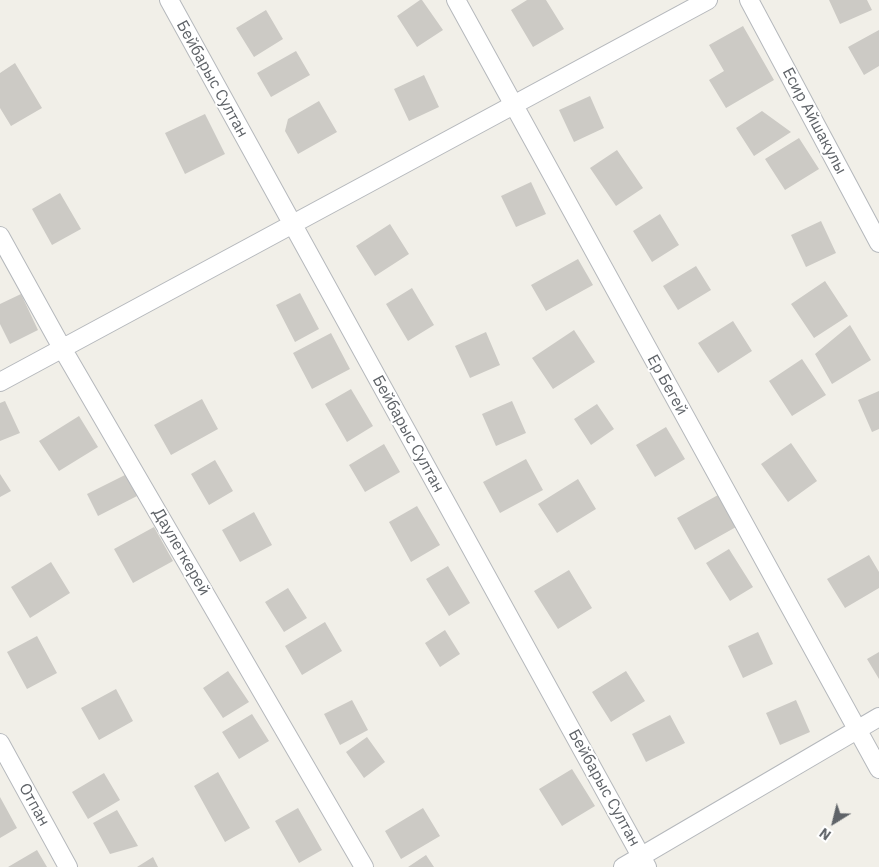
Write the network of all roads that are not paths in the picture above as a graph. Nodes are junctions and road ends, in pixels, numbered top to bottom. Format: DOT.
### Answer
graph roads {
  1 [pos="169,0"];
  2 [pos="456,0"];
  3 [pos="708,0"];
  4 [pos="749,0"];
  5 [pos="514,106"];
  6 [pos="292,225"];
  7 [pos="0,236"];
  8 [pos="879,243"];
  9 [pos="62,348"];
  10 [pos="0,382"];
  11 [pos="879,716"];
  12 [pos="856,729"];
  13 [pos="0,743"];
  14 [pos="879,768"];
  15 [pos="645,862"];
  16 [pos="68,867"];
  17 [pos="364,867"];
  18 [pos="623,867"];
  1 -- 6 [label="street, Бейбарыс Султан"];
  2 -- 5 [label="street, Ер Бегей"];
  3 -- 5 [label="street"];
  4 -- 8 [label="street, Есир Айшакулы"];
  5 -- 6 [label="street"];
  5 -- 12 [label="street, Ер Бегей"];
  6 -- 9 [label="street"];
  6 -- 15 [label="street, Бейбарыс Султан"];
  7 -- 9 [label="street, Даулеткерей"];
  9 -- 10 [label="street"];
  9 -- 17 [label="street, Даулеткерей"];
  11 -- 12 [label="street"];
  12 -- 14 [label="street, Ер Бегей"];
  12 -- 15 [label="street"];
  13 -- 16 [label="street, Отпан"];
  15 -- 18 [label="street"];
}
